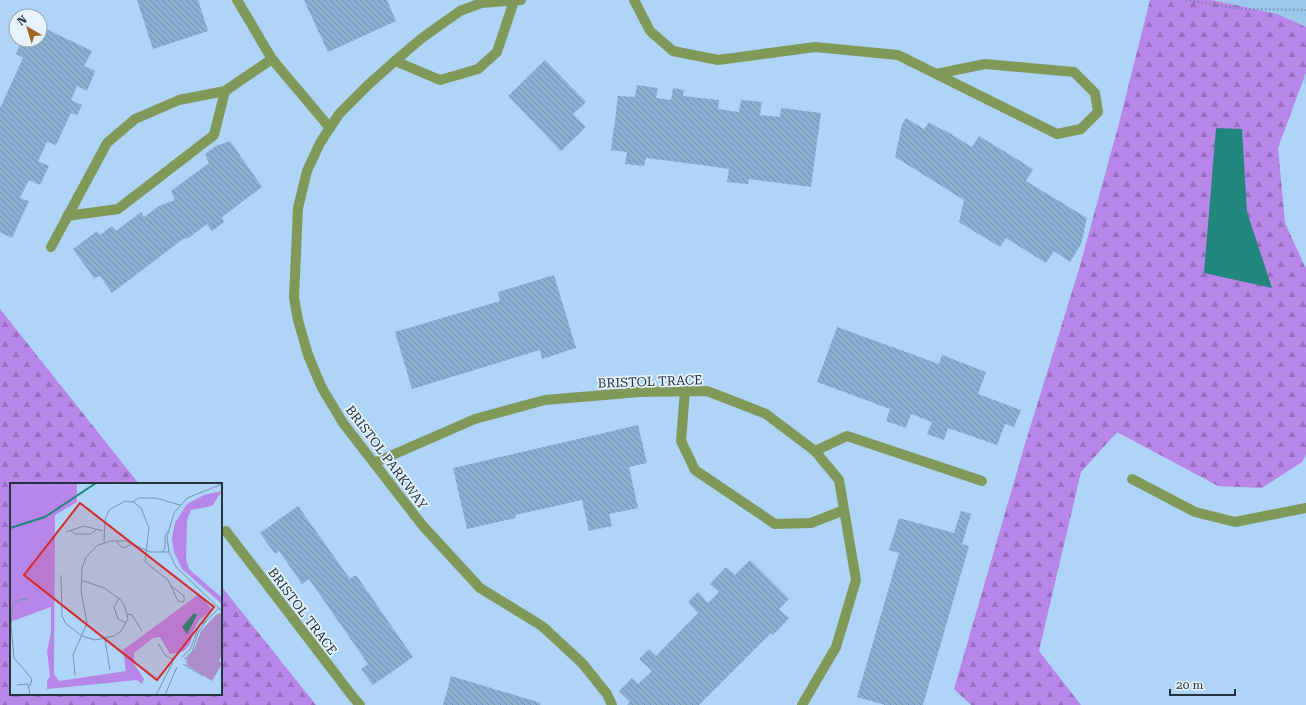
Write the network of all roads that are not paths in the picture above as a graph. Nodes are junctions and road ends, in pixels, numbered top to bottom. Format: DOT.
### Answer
graph roads {
  1 [pos="238,0"];
  2 [pos="517,0"];
  3 [pos="634,0"];
  4 [pos="272,60"];
  5 [pos="395,61"];
  6 [pos="936,74"];
  7 [pos="225,91"];
  8 [pos="330,128"];
  9 [pos="67,216"];
  10 [pos="51,247"];
  11 [pos="685,391"];
  12 [pos="815,451"];
  13 [pos="374,463"];
  14 [pos="1132,479"];
  15 [pos="982,481"];
  16 [pos="1306,508"];
  17 [pos="844,510"];
  18 [pos="226,531"];
  19 [pos="360,705"];
  20 [pos="612,705"];
  21 [pos="802,705"];
  1 -- 4 [label="street"];
  2 -- 5 [label="street, BRISTOL PARKWAY"];
  2 -- 5 [label="street"];
  3 -- 6 [label="street"];
  4 -- 7 [label="street"];
  4 -- 8 [label="street"];
  5 -- 8 [label="street, BRISTOL PARKWAY"];
  6 -- 6 [label="street"];
  7 -- 9 [label="street"];
  7 -- 9 [label="street"];
  8 -- 13 [label="street, BRISTOL PARKWAY"];
  9 -- 10 [label="street"];
  11 -- 12 [label="street, BRISTOL TRACE"];
  11 -- 13 [label="street, BRISTOL TRACE"];
  11 -- 17 [label="street"];
  12 -- 15 [label="street"];
  12 -- 17 [label="street, BRISTOL TRACE"];
  13 -- 20 [label="street, BRISTOL PARKWAY"];
  14 -- 16 [label="street"];
  17 -- 21 [label="street, BRISTOL TRACE"];
  18 -- 19 [label="street, BRISTOL TRACE"];
}
